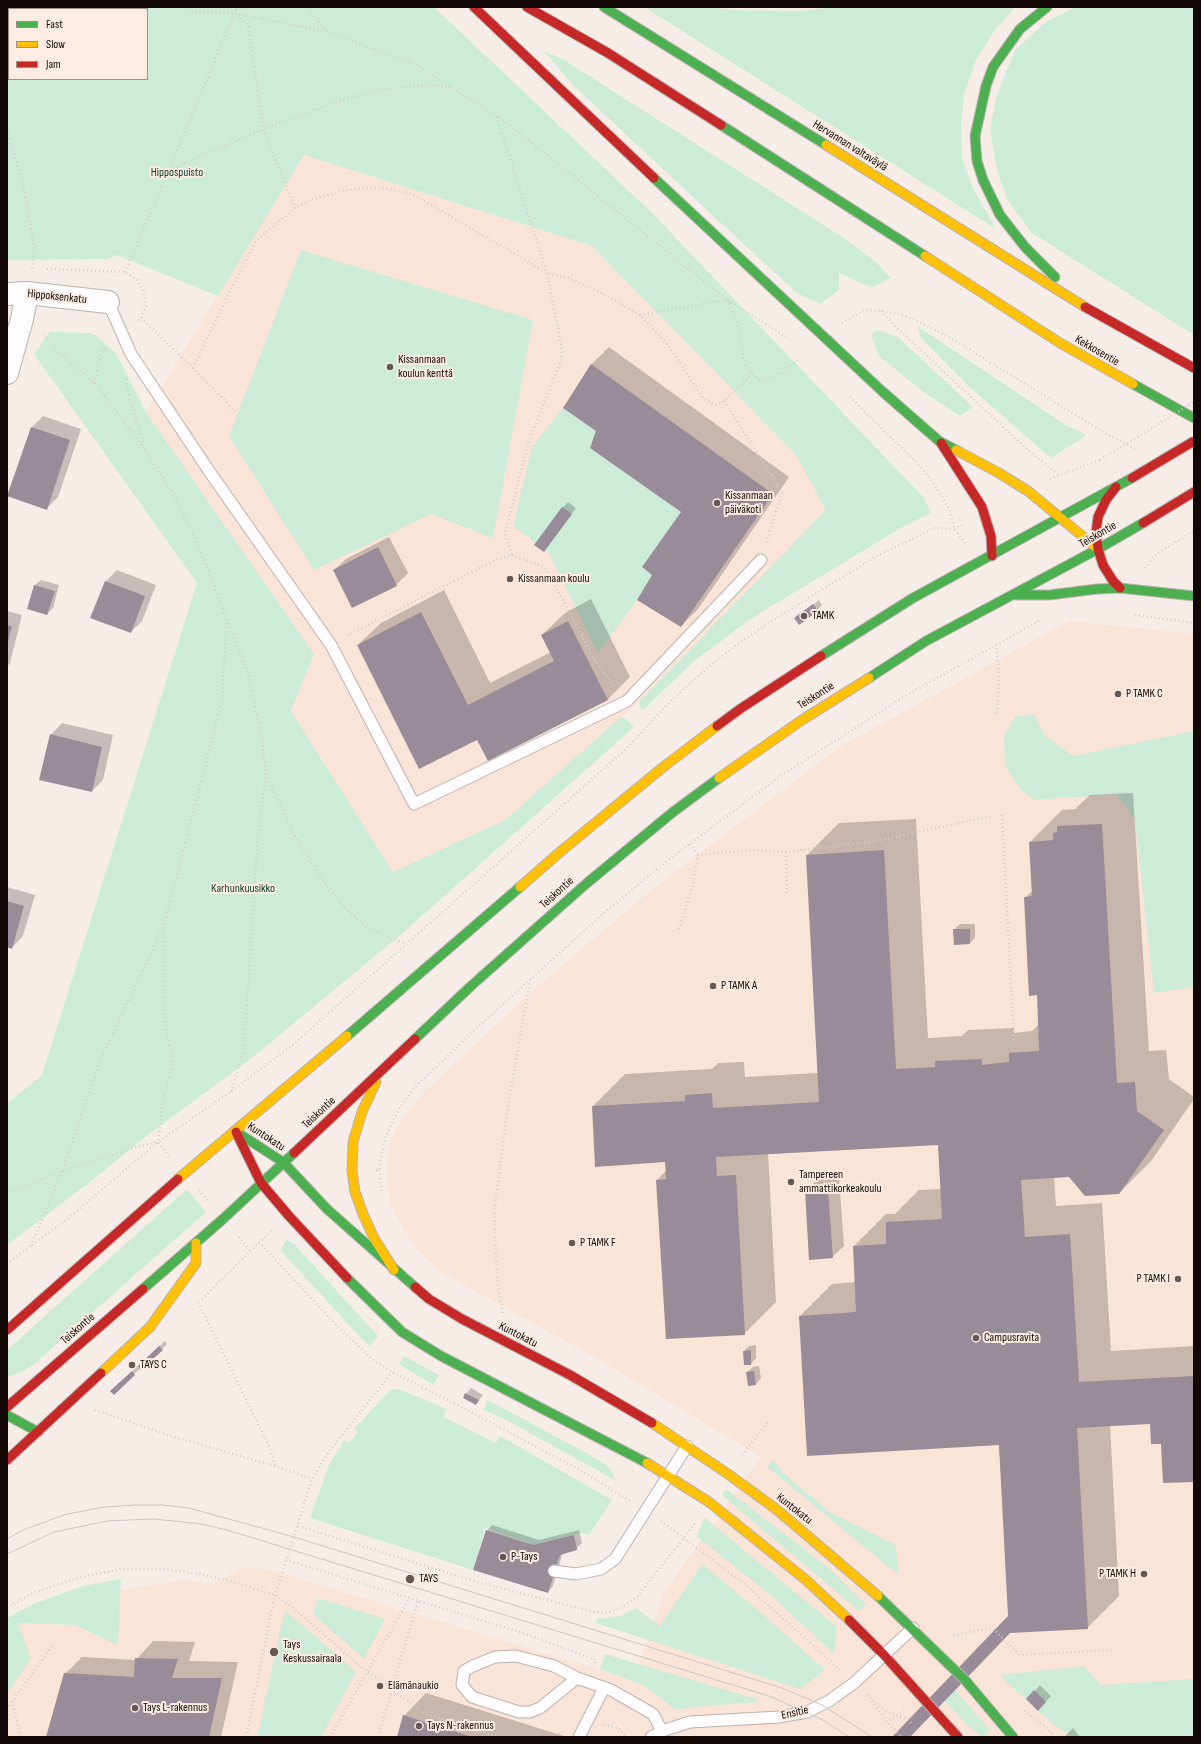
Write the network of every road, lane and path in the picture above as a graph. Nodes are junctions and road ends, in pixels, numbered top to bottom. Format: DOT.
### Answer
graph roads {
  1 [pos="185,7"];
  2 [pos="237,7"];
  3 [pos="305,7"];
  4 [pos="474,7"];
  5 [pos="527,7"];
  6 [pos="604,7"];
  7 [pos="1047,7"];
  8 [pos="235,13"];
  9 [pos="328,32"];
  10 [pos="453,87"];
  11 [pos="497,116"];
  12 [pos="263,130"];
  13 [pos="7,131"];
  14 [pos="169,170"];
  15 [pos="295,208"];
  16 [pos="26,269"];
  17 [pos="32,269"];
  18 [pos="125,272"];
  19 [pos="547,273"];
  20 [pos="17,293"];
  21 [pos="727,300"];
  22 [pos="108,302"];
  23 [pos="1084,306"];
  24 [pos="881,311"];
  25 [pos="640,315"];
  26 [pos="141,318"];
  27 [pos="838,325"];
  28 [pos="42,332"];
  29 [pos="122,335"];
  30 [pos="790,339"];
  31 [pos="131,354"];
  32 [pos="798,360"];
  33 [pos="194,368"];
  34 [pos="1194,368"];
  35 [pos="7,373"];
  36 [pos="752,374"];
  37 [pos="94,383"];
  38 [pos="847,393"];
  39 [pos="724,401"];
  40 [pos="1194,402"];
  41 [pos="238,414"];
  42 [pos="1194,418"];
  43 [pos="940,441"];
  44 [pos="1194,441"];
  45 [pos="1141,452"];
  46 [pos="147,453"];
  47 [pos="1118,485"];
  48 [pos="1194,492"];
  49 [pos="1061,517"];
  50 [pos="1098,549"];
  51 [pos="512,555"];
  52 [pos="992,556"];
  53 [pos="761,560"];
  54 [pos="1120,588"];
  55 [pos="1014,595"];
  56 [pos="1194,596"];
  57 [pos="227,617"];
  58 [pos="1031,625"];
  59 [pos="996,644"];
  60 [pos="331,645"];
  61 [pos="626,701"];
  62 [pos="997,714"];
  63 [pos="266,773"];
  64 [pos="1002,815"];
  65 [pos="991,816"];
  66 [pos="690,844"];
  67 [pos="786,852"];
  68 [pos="698,855"];
  69 [pos="787,893"];
  70 [pos="163,928"];
  71 [pos="679,929"];
  72 [pos="406,944"];
  73 [pos="530,981"];
  74 [pos="1014,1040"];
  75 [pos="379,1074"];
  76 [pos="230,1092"];
  77 [pos="235,1131"];
  78 [pos="158,1142"];
  79 [pos="283,1162"];
  80 [pos="352,1171"];
  81 [pos="62,1172"];
  82 [pos="184,1173"];
  83 [pos="261,1183"];
  84 [pos="7,1193"];
  85 [pos="289,1216"];
  86 [pos="223,1219"];
  87 [pos="259,1242"];
  88 [pos="196,1243"];
  89 [pos="31,1247"];
  90 [pos="7,1264"];
  91 [pos="394,1270"];
  92 [pos="198,1302"];
  93 [pos="504,1320"];
  94 [pos="7,1330"];
  95 [pos="392,1372"];
  96 [pos="7,1407"];
  97 [pos="94,1410"];
  98 [pos="7,1415"];
  99 [pos="769,1421"];
  100 [pos="38,1432"];
  101 [pos="687,1446"];
  102 [pos="738,1459"];
  103 [pos="7,1460"];
  104 [pos="275,1466"];
  105 [pos="668,1475"];
  106 [pos="312,1479"];
  107 [pos="614,1491"];
  108 [pos="661,1520"];
  109 [pos="298,1526"];
  110 [pos="684,1538"];
  111 [pos="286,1560"];
  112 [pos="554,1571"];
  113 [pos="275,1595"];
  114 [pos="409,1598"];
  115 [pos="418,1601"];
  116 [pos="7,1608"];
  117 [pos="913,1628"];
  118 [pos="510,1630"];
  119 [pos="946,1637"];
  120 [pos="52,1646"];
  121 [pos="1112,1650"];
  122 [pos="884,1655"];
  123 [pos="368,1671"];
  124 [pos="577,1678"];
  125 [pos="854,1683"];
  126 [pos="604,1688"];
  127 [pos="392,1689"];
  128 [pos="871,1699"];
  129 [pos="12,1701"];
  130 [pos="7,1709"];
  131 [pos="904,1711"];
  132 [pos="898,1716"];
  133 [pos="890,1720"];
  134 [pos="912,1724"];
  135 [pos="1044,1726"];
  136 [pos="662,1731"];
  137 [pos="21,1737"];
  138 [pos="246,1737"];
  139 [pos="330,1737"];
  140 [pos="378,1737"];
  141 [pos="498,1737"];
  142 [pos="579,1737"];
  143 [pos="651,1737"];
  144 [pos="902,1737"];
  145 [pos="958,1737"];
  146 [pos="1013,1737"];
  147 [pos="1055,1737"];
  1 -- 8 [label="path"];
  2 -- 8 [label="path"];
  3 -- 9 [label="path"];
  4 -- 43 [label="main road"];
  5 -- 42 [label="main road, Kekkosentie"];
  6 -- 23 [label="main road, Hervannan valtaväylä"];
  7 -- 23 [label="main road"];
  8 -- 9 [label="path"];
  8 -- 12 [label="path"];
  8 -- 14 [label="path"];
  9 -- 10 [label="path"];
  10 -- 11 [label="path"];
  10 -- 12 [label="path"];
  11 -- 19 [label="path"];
  11 -- 21 [label="path"];
  12 -- 14 [label="path"];
  12 -- 15 [label="path"];
  13 -- 17 [label="path"];
  14 -- 18 [label="path"];
  15 -- 19 [label="path"];
  15 -- 33 [label="path"];
  16 -- 17 [label="path"];
  17 -- 18 [label="path"];
  18 -- 26 [label="path"];
  19 -- 25 [label="path"];
  19 -- 51 [label="path"];
  20 -- 22 [label="street, Hippoksenkatu"];
  20 -- 35 [label="street"];
  21 -- 25 [label="path"];
  21 -- 30 [label="path"];
  21 -- 36 [label="path"];
  22 -- 29 [label="lane"];
  23 -- 34 [label="main road"];
  24 -- 27 [label="path"];
  24 -- 40 [label="path, bridge"];
  24 -- 45 [label="path"];
  25 -- 39 [label="path"];
  26 -- 29 [label="path"];
  26 -- 33 [label="path"];
  28 -- 37 [label="path"];
  29 -- 31 [label="lane"];
  29 -- 37 [label="path"];
  31 -- 46 [label="path"];
  31 -- 60 [label="lane"];
  32 -- 36 [label="path"];
  33 -- 41 [label="path"];
  36 -- 39 [label="path"];
  37 -- 46 [label="path"];
  38 -- 72 [label="path"];
  39 -- 53 [label="path"];
  43 -- 49 [label="main road"];
  43 -- 52 [label="main road"];
  44 -- 47 [label="main road, bridge"];
  46 -- 57 [label="path"];
  47 -- 49 [label="main road"];
  47 -- 50 [label="main road"];
  48 -- 50 [label="main road, Teiskontie"];
  49 -- 50 [label="main road"];
  49 -- 52 [label="main road"];
  50 -- 54 [label="main road"];
  50 -- 55 [label="main road, Teiskontie"];
  51 -- 60 [label="path"];
  51 -- 61 [label="path"];
  52 -- 77 [label="main road"];
  53 -- 61 [label="lane"];
  54 -- 55 [label="main road"];
  54 -- 56 [label="main road"];
  55 -- 75 [label="main road, Teiskontie"];
  57 -- 63 [label="path"];
  57 -- 70 [label="path"];
  58 -- 59 [label="path"];
  59 -- 62 [label="path"];
  59 -- 66 [label="path"];
  60 -- 61 [label="lane"];
  63 -- 72 [label="path"];
  63 -- 76 [label="path"];
  64 -- 74 [label="path"];
  65 -- 67 [label="path"];
  66 -- 68 [label="path"];
  66 -- 73 [label="path"];
  67 -- 68 [label="path"];
  67 -- 69 [label="path"];
  68 -- 71 [label="path"];
  70 -- 78 [label="path"];
  70 -- 81 [label="path"];
  72 -- 76 [label="path"];
  73 -- 80 [label="path"];
  73 -- 93 [label="path"];
  75 -- 79 [label="main road, Teiskontie"];
  75 -- 80 [label="main road"];
  76 -- 78 [label="path"];
  77 -- 79 [label="main road, Kuntokatu"];
  77 -- 82 [label="main road"];
  77 -- 83 [label="main road, Kuntokatu"];
  78 -- 81 [label="path"];
  78 -- 82 [label="path"];
  78 -- 89 [label="path"];
  79 -- 83 [label="main road, Teiskontie"];
  79 -- 91 [label="main road, Kuntokatu"];
  80 -- 91 [label="main road"];
  81 -- 84 [label="path"];
  81 -- 89 [label="path"];
  82 -- 86 [label="path"];
  82 -- 94 [label="main road"];
  83 -- 85 [label="main road, Kuntokatu"];
  83 -- 86 [label="main road, Teiskontie"];
  85 -- 87 [label="path"];
  85 -- 105 [label="main road, Kuntokatu"];
  86 -- 87 [label="path"];
  86 -- 88 [label="main road, Teiskontie"];
  87 -- 95 [label="path"];
  88 -- 96 [label="main road, Teiskontie"];
  88 -- 100 [label="main road"];
  89 -- 90 [label="path"];
  91 -- 101 [label="main road, Kuntokatu"];
  92 -- 104 [label="path"];
  95 -- 106 [label="path"];
  95 -- 107 [label="path"];
  97 -- 104 [label="path"];
  98 -- 100 [label="main road"];
  99 -- 102 [label="path"];
  100 -- 103 [label="main road"];
  101 -- 105 [label="lane"];
  101 -- 117 [label="main road, Kuntokatu"];
  104 -- 106 [label="path"];
  105 -- 112 [label="lane"];
  105 -- 122 [label="main road, Kuntokatu"];
  106 -- 109 [label="path"];
  108 -- 110 [label="path"];
  109 -- 110 [label="path"];
  109 -- 111 [label="path"];
  110 -- 125 [label="path"];
  111 -- 113 [label="path"];
  111 -- 114 [label="path"];
  113 -- 116 [label="path"];
  113 -- 123 [label="path"];
  113 -- 138 [label="path"];
  114 -- 115 [label="path"];
  114 -- 123 [label="path"];
  115 -- 118 [label="path"];
  115 -- 127 [label="path"];
  117 -- 122 [label="lane, Ensitie"];
  117 -- 146 [label="main road, Kuntokatu"];
  119 -- 121 [label="path"];
  120 -- 129 [label="path"];
  122 -- 125 [label="lane, Ensitie"];
  122 -- 145 [label="main road, Kuntokatu"];
  123 -- 127 [label="path"];
  123 -- 139 [label="path"];
  124 -- 124 [label="lane"];
  124 -- 126 [label="lane"];
  125 -- 128 [label="path"];
  125 -- 136 [label="lane, Ensitie"];
  126 -- 136 [label="lane"];
  126 -- 142 [label="lane"];
  127 -- 140 [label="path"];
  127 -- 141 [label="path"];
  128 -- 132 [label="path"];
  128 -- 144 [label="path"];
  129 -- 130 [label="path"];
  129 -- 137 [label="path"];
  131 -- 132 [label="path"];
  132 -- 133 [label="path"];
  132 -- 134 [label="path"];
  135 -- 147 [label="path"];
  136 -- 143 [label="lane, Ensitie"];
}
